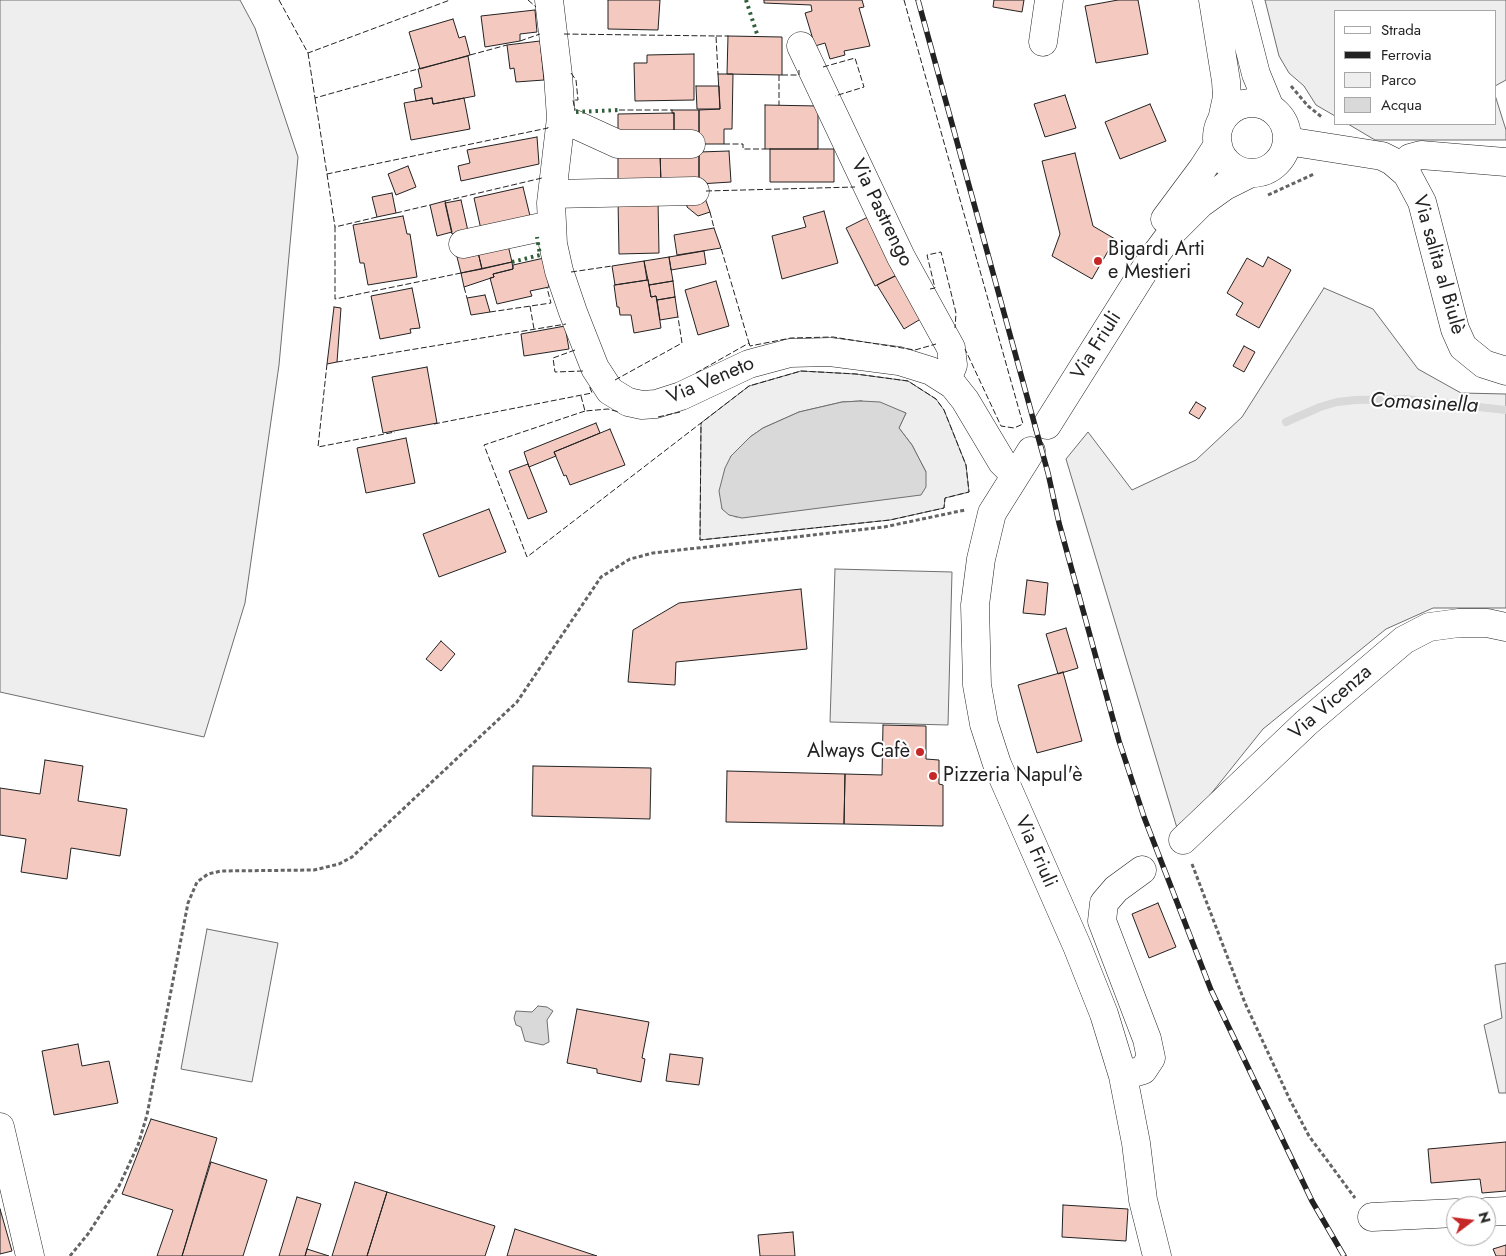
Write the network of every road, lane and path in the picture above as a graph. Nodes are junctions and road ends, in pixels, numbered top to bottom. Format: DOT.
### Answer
graph roads {
  1 [pos="549,0"];
  2 [pos="1049,0"];
  3 [pos="1212,0"];
  4 [pos="1237,0"];
  5 [pos="1043,42"];
  6 [pos="801,46"];
  7 [pos="1288,83"];
  8 [pos="1270,108"];
  9 [pos="561,118"];
  10 [pos="1334,123"];
  11 [pos="1337,125"];
  12 [pos="1220,132"];
  13 [pos="1287,141"];
  14 [pos="691,144"];
  15 [pos="1338,150"];
  16 [pos="1506,162"];
  17 [pos="1400,167"];
  18 [pos="1255,185"];
  19 [pos="695,191"];
  20 [pos="552,194"];
  21 [pos="551,224"];
  22 [pos="463,244"];
  23 [pos="1147,266"];
  24 [pos="1506,371"];
  25 [pos="947,380"];
  26 [pos="1047,425"];
  27 [pos="1031,450"];
  28 [pos="1015,475"];
  29 [pos="999,506"];
  30 [pos="1506,627"];
  31 [pos="1183,840"];
  32 [pos="1142,870"];
  33 [pos="1123,1076"];
  34 [pos="0,1127"];
  35 [pos="7,1182"];
  36 [pos="1446,1213"];
  37 [pos="1372,1217"];
  38 [pos="30,1256"];
  39 [pos="70,1256"];
  40 [pos="1157,1256"];
  1 -- 9 [label="street, Via Veneto"];
  2 -- 5 [label="street"];
  3 -- 12 [label="street, Via Friuli"];
  4 -- 8 [label="street"];
  6 -- 25 [label="street, Via Pastrengo"];
  7 -- 10 [label="path"];
  8 -- 12 [label="street"];
  8 -- 13 [label="street"];
  9 -- 14 [label="street"];
  9 -- 20 [label="street, Via Veneto"];
  11 -- 15 [label="path"];
  12 -- 18 [label="street"];
  12 -- 23 [label="street, Via Friuli"];
  13 -- 15 [label="street, Via salita al Biulè"];
  13 -- 18 [label="street"];
  15 -- 17 [label="street, Via salita al Biulè"];
  15 -- 18 [label="path"];
  16 -- 17 [label="street"];
  17 -- 24 [label="street, Via salita al Biulè"];
  18 -- 23 [label="street, Via Friuli"];
  19 -- 20 [label="street"];
  20 -- 21 [label="street, Via Veneto"];
  21 -- 22 [label="street"];
  21 -- 25 [label="street, Via Veneto"];
  23 -- 26 [label="street, Via Friuli"];
  25 -- 28 [label="street, Via Veneto"];
  27 -- 28 [label="street, Via Friuli"];
  28 -- 29 [label="street, Via Friuli"];
  29 -- 33 [label="street, Via Friuli"];
  29 -- 39 [label="path"];
  30 -- 31 [label="street, Via Vicenza"];
  31 -- 37 [label="path"];
  32 -- 33 [label="street"];
  33 -- 40 [label="street, Via Friuli"];
  34 -- 35 [label="street"];
  35 -- 38 [label="street"];
  36 -- 37 [label="street"];
}
